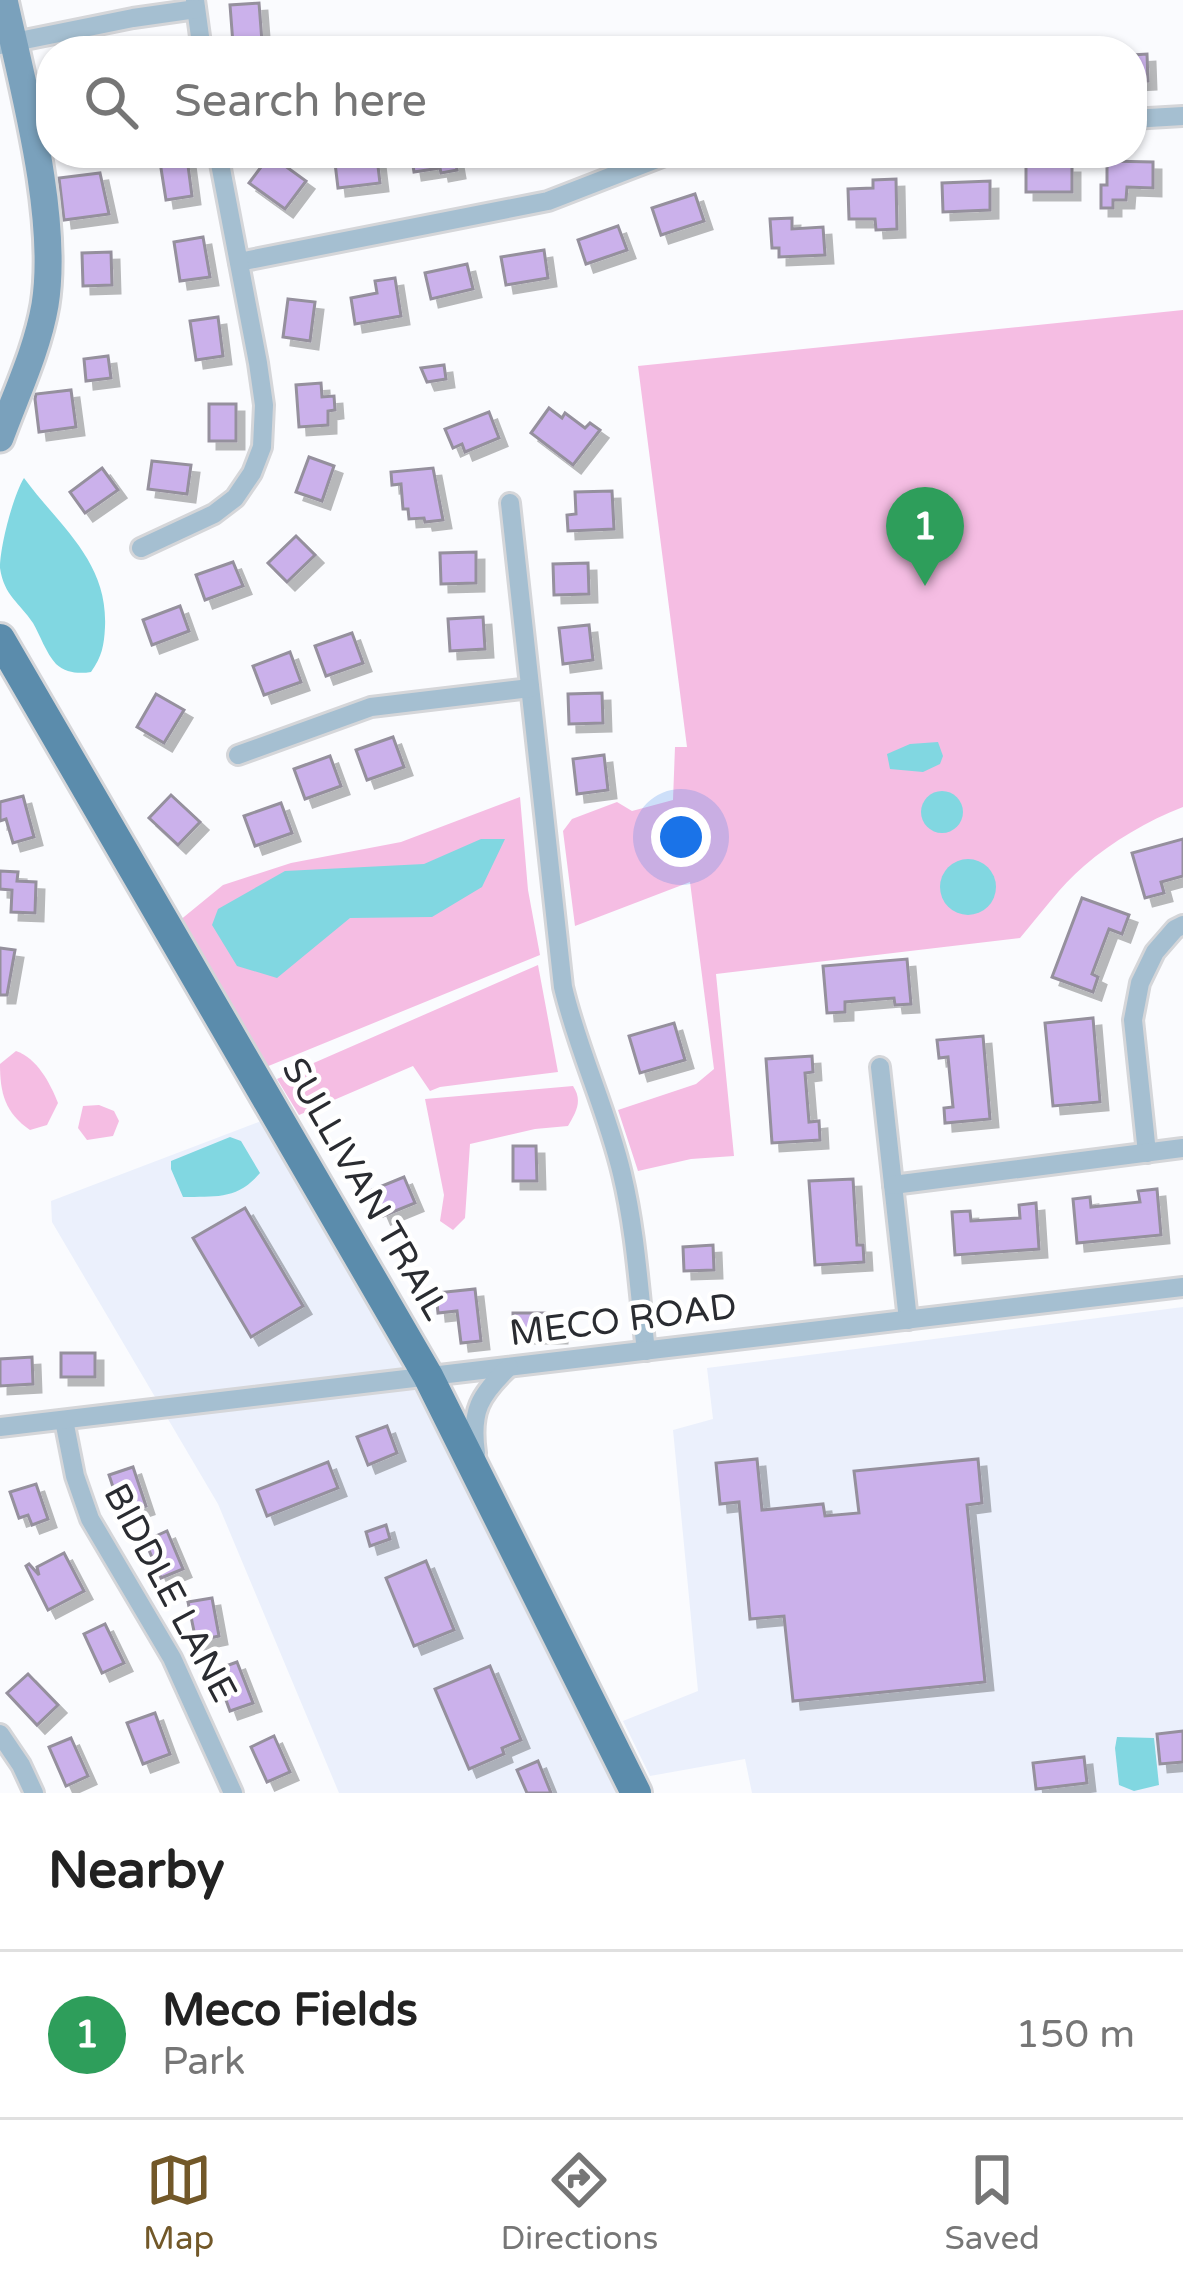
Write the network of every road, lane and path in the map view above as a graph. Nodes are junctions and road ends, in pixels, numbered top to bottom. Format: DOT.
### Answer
graph roads {
  1 [pos="4,0"];
  2 [pos="196,4"];
  3 [pos="44,36"];
  4 [pos="200,36"];
  5 [pos="36,38"];
  6 [pos="6,44"];
  7 [pos="1183,116"];
  8 [pos="1147,118"];
  9 [pos="221,168"];
  10 [pos="633,168"];
  11 [pos="239,262"];
  12 [pos="0,437"];
  13 [pos="509,503"];
  14 [pos="141,548"];
  15 [pos="0,639"];
  16 [pos="530,688"];
  17 [pos="238,755"];
  18 [pos="1183,925"];
  19 [pos="880,1066"];
  20 [pos="1183,1148"];
  21 [pos="1148,1153"];
  22 [pos="893,1185"];
  23 [pos="1183,1287"];
  24 [pos="908,1320"];
  25 [pos="646,1351"];
  26 [pos="509,1367"];
  27 [pos="428,1376"];
  28 [pos="64,1420"];
  29 [pos="0,1427"];
  30 [pos="481,1481"];
  31 [pos="0,1734"];
  32 [pos="34,1793"];
  33 [pos="233,1793"];
  34 [pos="636,1793"];
  1 -- 6 [label="main road"];
  2 -- 3 [label="street"];
  2 -- 4 [label="street"];
  5 -- 6 [label="street"];
  6 -- 12 [label="main road"];
  7 -- 8 [label="street"];
  9 -- 11 [label="street"];
  10 -- 11 [label="street"];
  11 -- 14 [label="street"];
  13 -- 16 [label="street"];
  15 -- 27 [label="main road, SULLIVAN TRAIL"];
  16 -- 17 [label="street"];
  16 -- 25 [label="street"];
  18 -- 21 [label="street"];
  19 -- 22 [label="street"];
  20 -- 21 [label="street"];
  21 -- 22 [label="street"];
  22 -- 24 [label="street"];
  23 -- 24 [label="street, MECO ROAD"];
  24 -- 25 [label="street, MECO ROAD"];
  25 -- 26 [label="street, MECO ROAD"];
  26 -- 27 [label="street, MECO ROAD"];
  26 -- 30 [label="street"];
  27 -- 28 [label="street, MECO ROAD"];
  27 -- 30 [label="main road, SULLIVAN TRAIL"];
  28 -- 29 [label="street, MECO ROAD"];
  28 -- 33 [label="street, BIDDLE LANE"];
  30 -- 34 [label="main road, SULLIVAN TRAIL"];
  31 -- 32 [label="street"];
}
